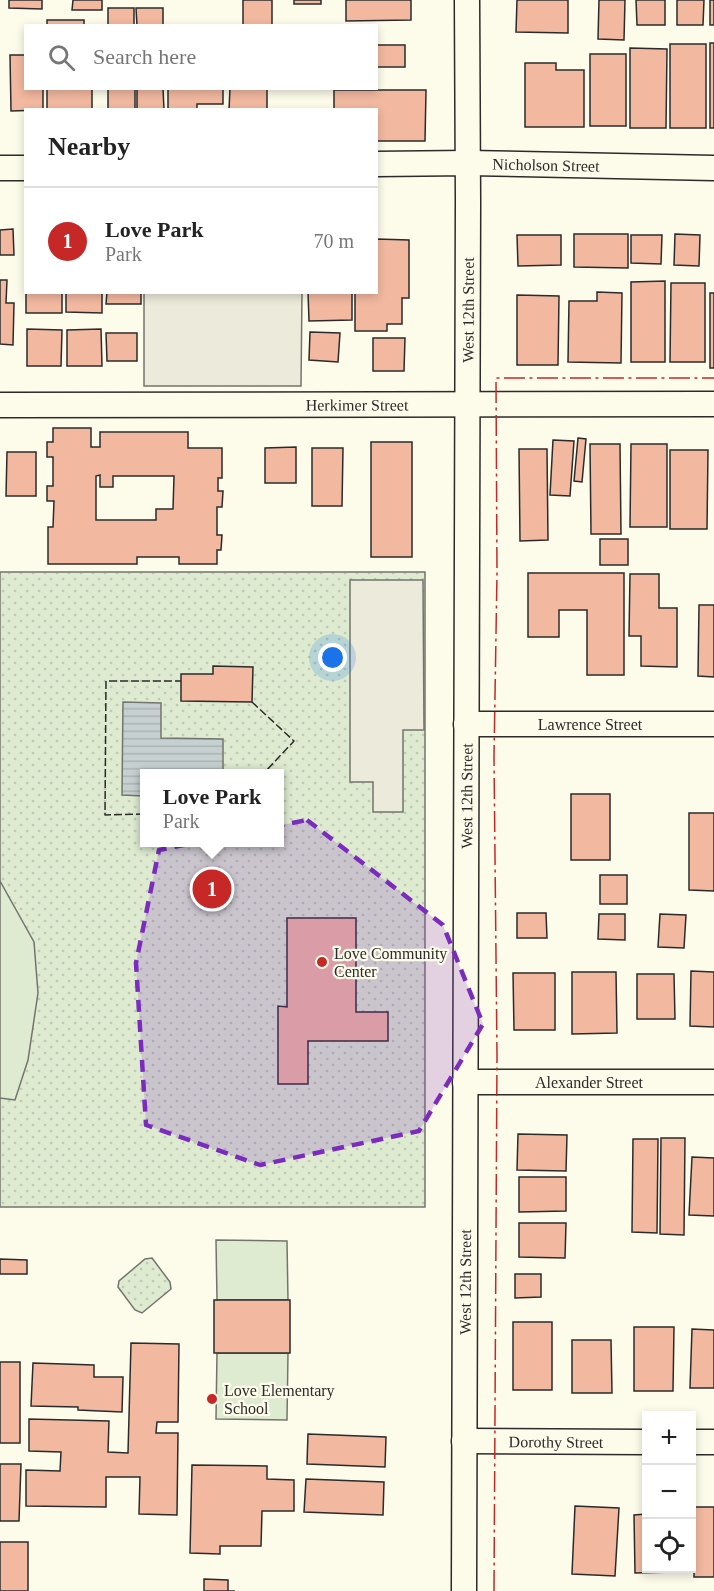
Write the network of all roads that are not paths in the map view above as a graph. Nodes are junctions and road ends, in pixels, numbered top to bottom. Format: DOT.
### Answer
graph roads {
  1 [pos="467,0"];
  2 [pos="468,163"];
  3 [pos="378,164"];
  4 [pos="0,168"];
  5 [pos="24,168"];
  6 [pos="714,168"];
  7 [pos="714,404"];
  8 [pos="0,405"];
  9 [pos="468,405"];
  10 [pos="466,724"];
  11 [pos="714,724"];
  12 [pos="465,1082"];
  13 [pos="714,1082"];
  14 [pos="464,1441"];
  15 [pos="642,1442"];
  16 [pos="696,1442"];
  17 [pos="714,1442"];
  18 [pos="464,1591"];
  1 -- 2 [label="street, West 12th Street"];
  2 -- 3 [label="street, Nicholson Street"];
  2 -- 6 [label="street, Nicholson Street"];
  2 -- 9 [label="street, West 12th Street"];
  4 -- 5 [label="street"];
  7 -- 9 [label="street, Herkimer Street"];
  8 -- 9 [label="street, Herkimer Street"];
  9 -- 10 [label="street, West 12th Street"];
  10 -- 11 [label="street, Lawrence Street"];
  10 -- 12 [label="street, West 12th Street"];
  12 -- 13 [label="street, Alexander Street"];
  12 -- 14 [label="street, West 12th Street"];
  14 -- 15 [label="street, Dorothy Street"];
  14 -- 18 [label="street, West 12th Street"];
  16 -- 17 [label="street"];
}
